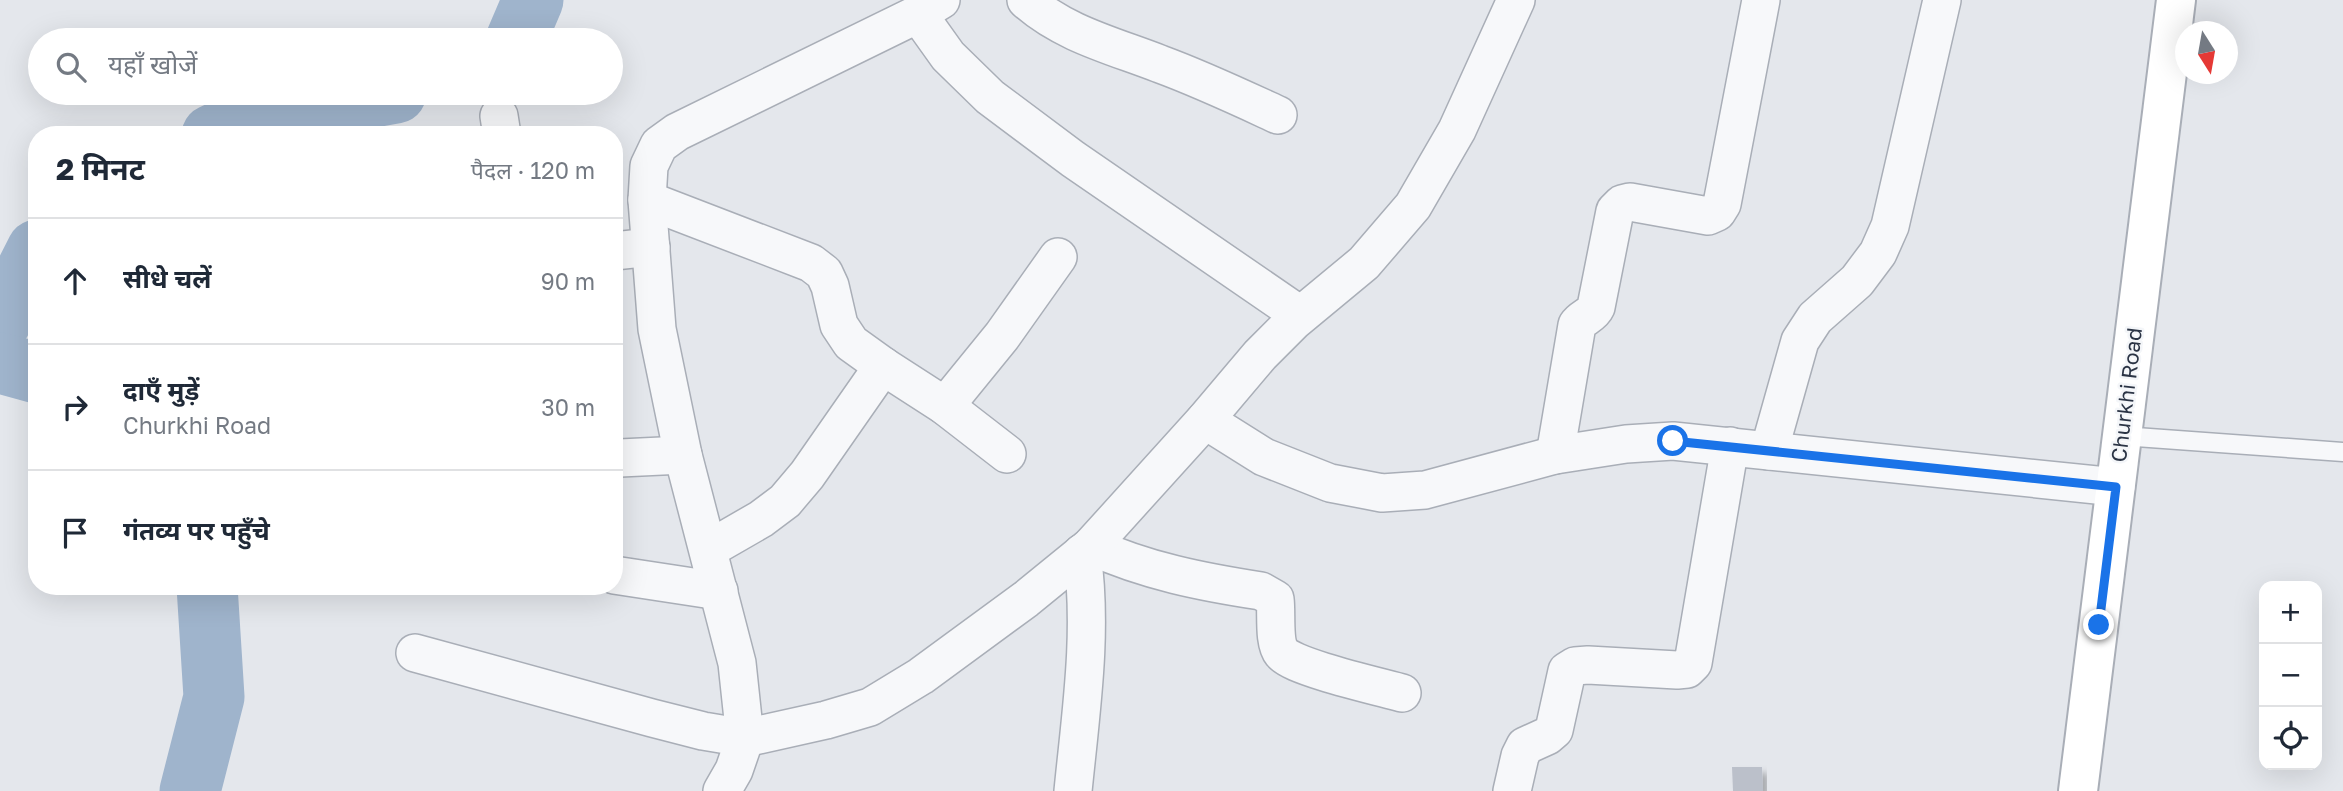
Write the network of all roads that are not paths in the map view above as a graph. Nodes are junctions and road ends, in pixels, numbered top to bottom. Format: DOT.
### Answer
graph roads {
  1 [pos="1026,0"];
  2 [pos="1516,0"];
  3 [pos="1760,0"];
  4 [pos="1942,0"];
  5 [pos="2170,1"];
  6 [pos="935,4"];
  7 [pos="1278,115"];
  8 [pos="647,200"];
  9 [pos="651,247"];
  10 [pos="623,250"];
  11 [pos="1058,257"];
  12 [pos="1300,315"];
  13 [pos="883,366"];
  14 [pos="945,406"];
  15 [pos="1205,420"];
  16 [pos="2122,436"];
  17 [pos="1730,446"];
  18 [pos="1769,451"];
  19 [pos="2343,452"];
  20 [pos="1007,454"];
  21 [pos="683,455"];
  22 [pos="1555,455"];
  23 [pos="623,458"];
  24 [pos="2116,487"];
  25 [pos="709,549"];
  26 [pos="1087,549"];
  27 [pos="623,576"];
  28 [pos="719,591"];
  29 [pos="415,653"];
  30 [pos="1402,693"];
  31 [pos="745,738"];
  32 [pos="722,791"];
  33 [pos="1073,791"];
  34 [pos="1512,791"];
  35 [pos="2078,791"];
  1 -- 7 [label="street"];
  2 -- 12 [label="street"];
  3 -- 22 [label="street"];
  4 -- 18 [label="street"];
  5 -- 16 [label="street, Churkhi Road"];
  6 -- 8 [label="street"];
  6 -- 12 [label="street"];
  8 -- 9 [label="street"];
  8 -- 13 [label="street"];
  9 -- 10 [label="street"];
  9 -- 21 [label="street"];
  11 -- 14 [label="street"];
  12 -- 15 [label="street"];
  13 -- 14 [label="street"];
  13 -- 25 [label="street"];
  14 -- 20 [label="street"];
  15 -- 22 [label="street"];
  15 -- 26 [label="street"];
  16 -- 19 [label="lane"];
  16 -- 24 [label="street, Churkhi Road"];
  17 -- 18 [label="street"];
  17 -- 22 [label="street"];
  17 -- 34 [label="street"];
  18 -- 24 [label="street"];
  21 -- 23 [label="street"];
  21 -- 25 [label="street"];
  24 -- 35 [label="street, Churkhi Road"];
  25 -- 28 [label="street"];
  26 -- 30 [label="street"];
  26 -- 31 [label="street"];
  26 -- 33 [label="street"];
  27 -- 28 [label="street"];
  28 -- 31 [label="street"];
  29 -- 31 [label="street"];
  31 -- 32 [label="street"];
}
